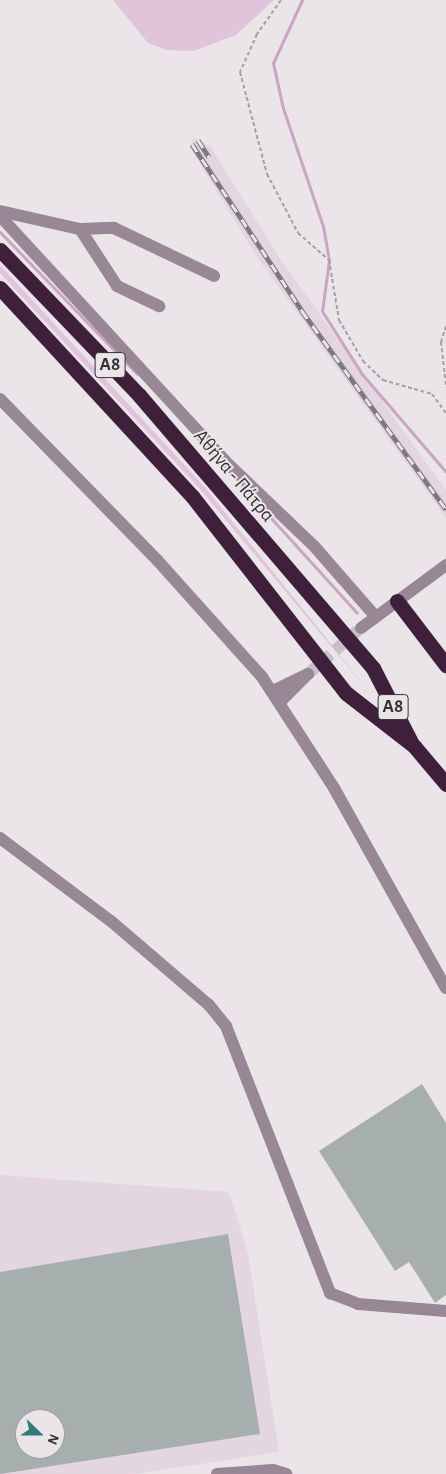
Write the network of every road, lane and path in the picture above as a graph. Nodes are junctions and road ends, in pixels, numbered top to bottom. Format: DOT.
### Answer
graph roads {
  1 [pos="281,0"];
  2 [pos="0,211"];
  3 [pos="0,216"];
  4 [pos="80,229"];
  5 [pos="0,250"];
  6 [pos="214,276"];
  7 [pos="0,288"];
  8 [pos="159,306"];
  9 [pos="446,326"];
  10 [pos="445,364"];
  11 [pos="446,385"];
  12 [pos="0,399"];
  13 [pos="446,413"];
  14 [pos="446,565"];
  15 [pos="398,601"];
  16 [pos="376,616"];
  17 [pos="361,628"];
  18 [pos="446,666"];
  19 [pos="273,691"];
  20 [pos="280,701"];
  21 [pos="414,746"];
  22 [pos="446,784"];
  23 [pos="0,838"];
  24 [pos="446,988"];
  25 [pos="446,1311"];
  26 [pos="217,1474"];
  27 [pos="286,1474"];
  1 -- 13 [label="path"];
  2 -- 4 [label="street"];
  3 -- 16 [label="street"];
  4 -- 6 [label="street"];
  4 -- 8 [label="street"];
  5 -- 21 [label="highway, Αθήνα - Πάτρα / Α8"];
  7 -- 21 [label="highway, Αθήνα - Πάτρα / Α8"];
  9 -- 10 [label="path"];
  10 -- 11 [label="path"];
  12 -- 19 [label="street"];
  14 -- 15 [label="street"];
  15 -- 16 [label="street"];
  15 -- 18 [label="highway"];
  16 -- 17 [label="street"];
  19 -- 20 [label="street"];
  19 -- 20 [label="street"];
  20 -- 24 [label="street"];
  21 -- 22 [label="highway, Αθήνα - Πάτρα / Α8"];
  23 -- 25 [label="street"];
  26 -- 27 [label="street"];
}
